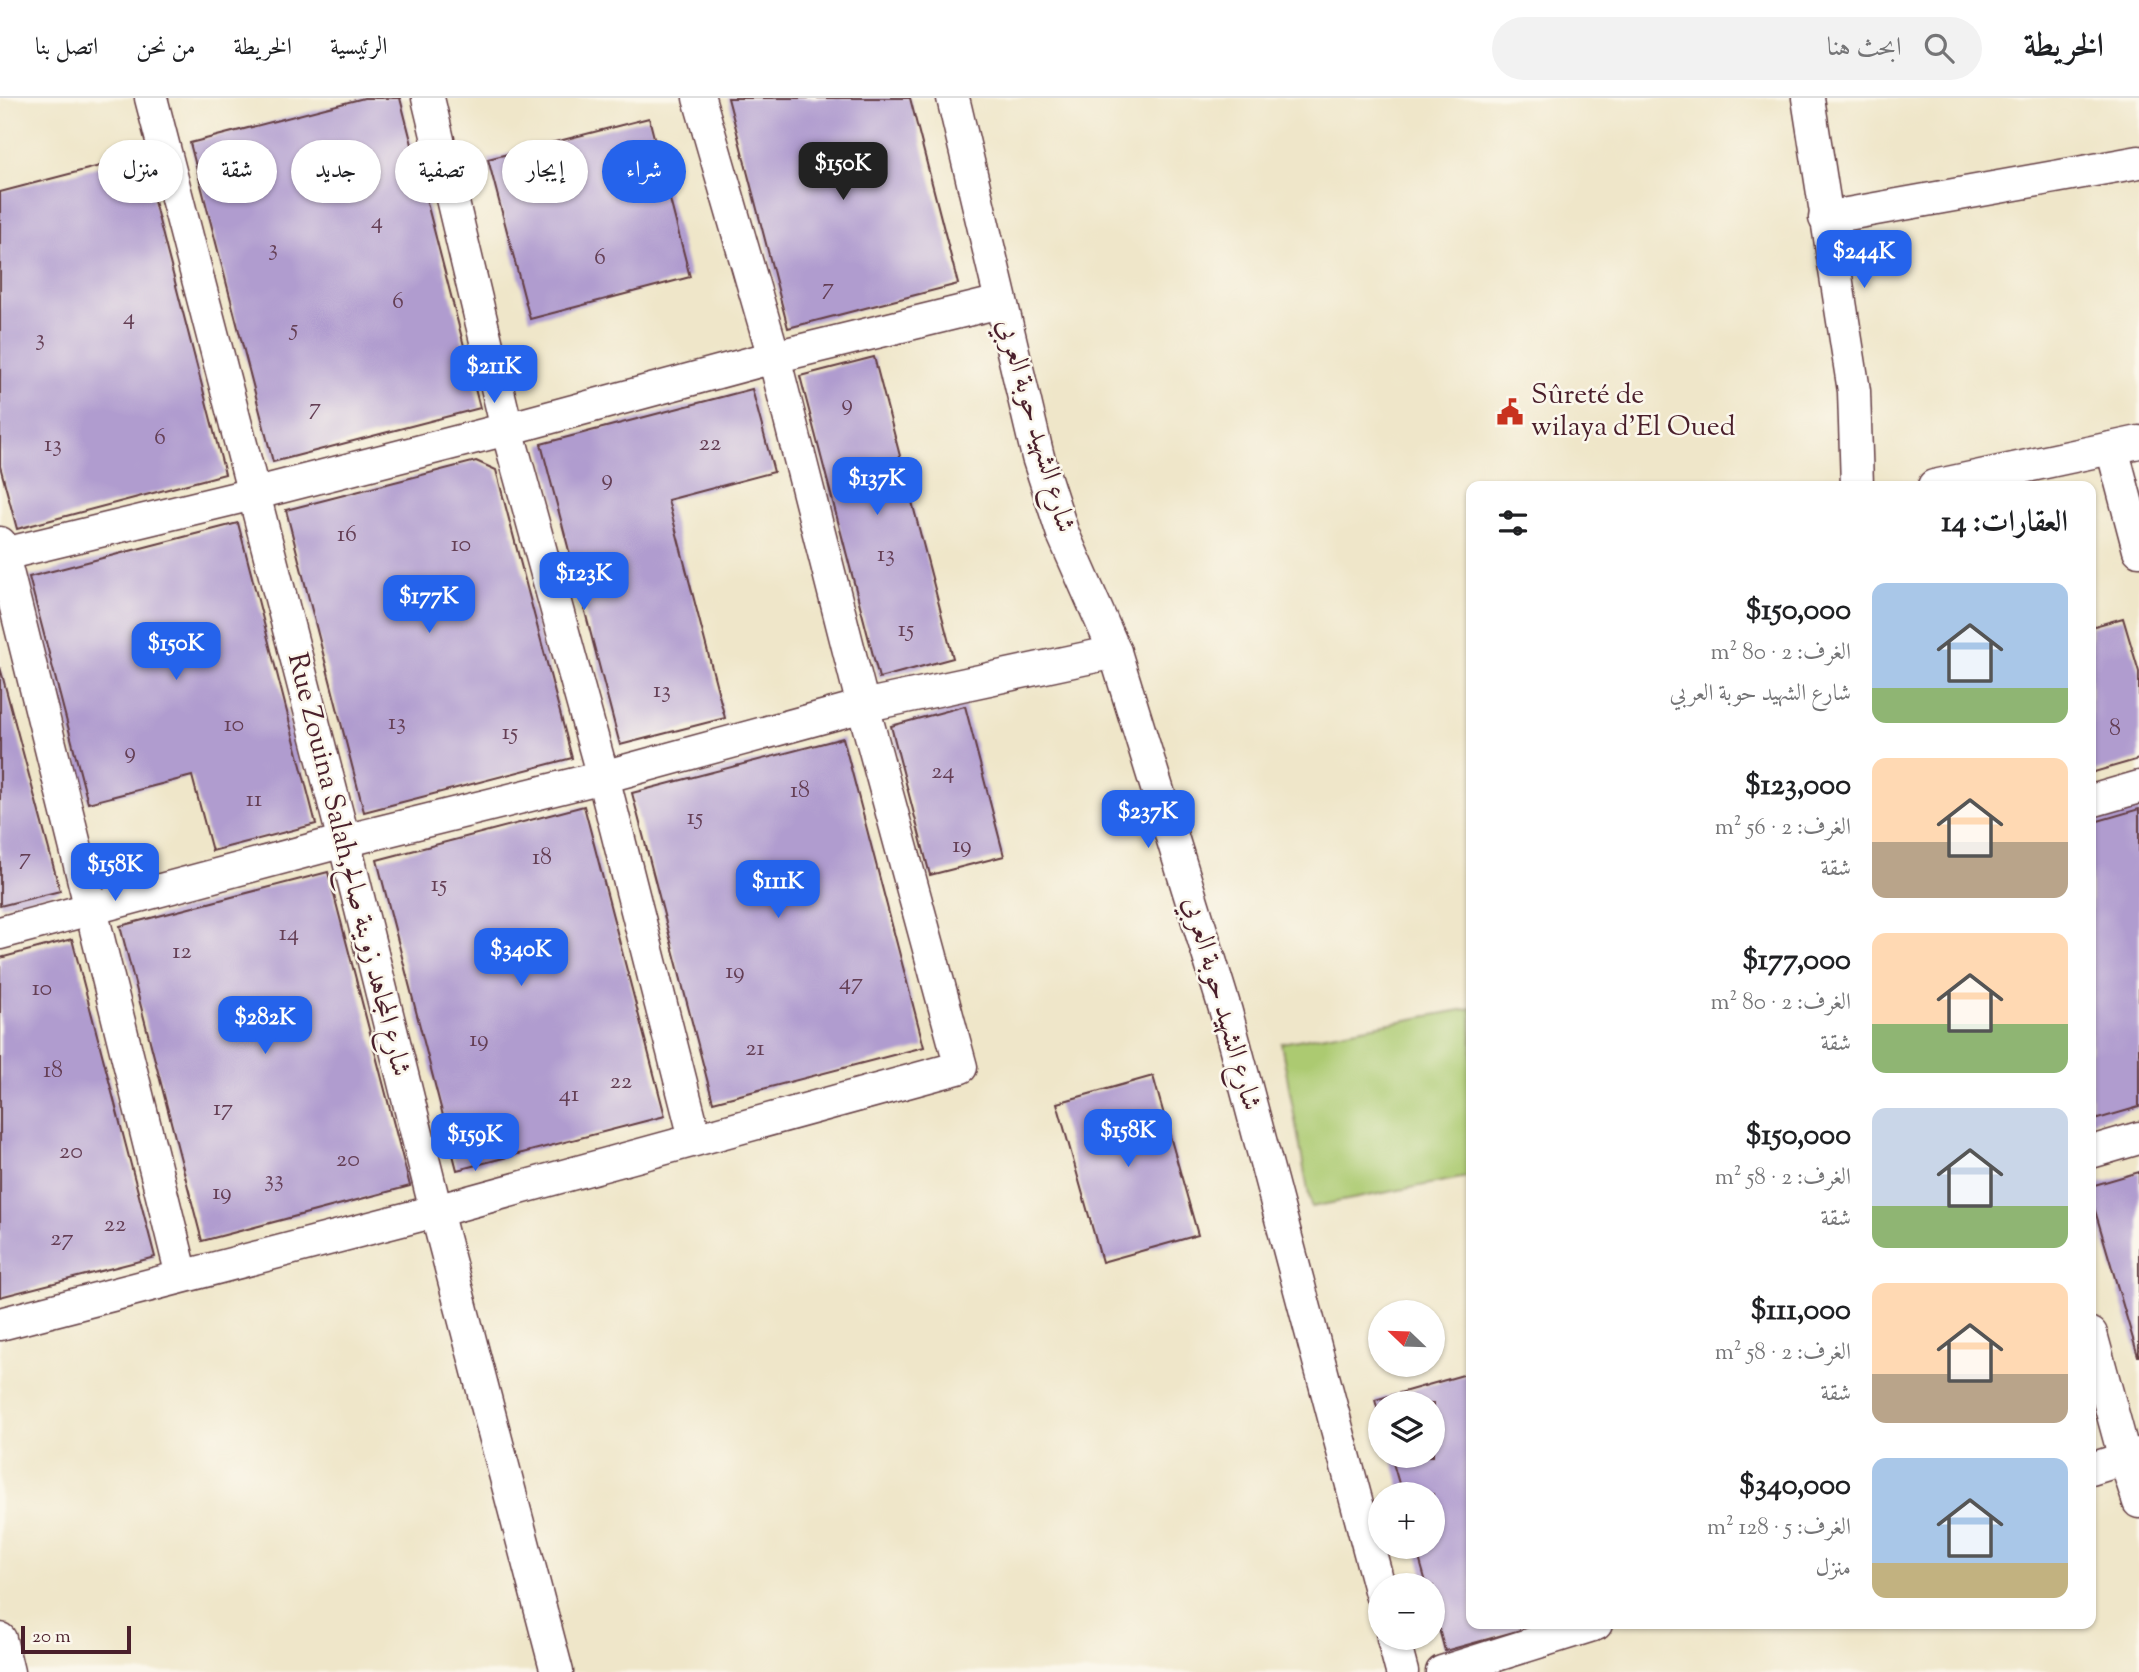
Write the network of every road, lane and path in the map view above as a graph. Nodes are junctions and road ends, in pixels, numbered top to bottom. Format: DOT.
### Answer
graph roads {
  1 [pos="150,98"];
  2 [pos="428,98"];
  3 [pos="699,98"];
  4 [pos="953,98"];
  5 [pos="1808,98"];
  6 [pos="2139,162"];
  7 [pos="1825,218"];
  8 [pos="1000,302"];
  9 [pos="774,357"];
  10 [pos="507,429"];
  11 [pos="2125,445"];
  12 [pos="1857,481"];
  13 [pos="1957,481"];
  14 [pos="253,494"];
  15 [pos="1,551"];
  16 [pos="2139,551"];
  17 [pos="1115,652"];
  18 [pos="863,706"];
  19 [pos="603,777"];
  20 [pos="2139,788"];
  21 [pos="2096,800"];
  22 [pos="344,841"];
  23 [pos="90,909"];
  24 [pos="0,933"];
  25 [pos="695,1138"];
  26 [pos="2139,1138"];
  27 [pos="2096,1151"];
  28 [pos="436,1211"];
  29 [pos="182,1276"];
  30 [pos="0,1324"];
  31 [pos="2096,1349"];
  32 [pos="2132,1457"];
  33 [pos="2096,1468"];
  34 [pos="2139,1502"];
  35 [pos="1375,1573"];
  36 [pos="1580,1629"];
  37 [pos="0,1639"];
  38 [pos="1396,1650"];
  39 [pos="8,1672"];
  40 [pos="557,1672"];
  41 [pos="1402,1672"];
  42 [pos="1442,1672"];
  1 -- 14 [label="street, Rue Zouina Salah,شارع المجاهد زوينة صالح"];
  2 -- 10 [label="street"];
  3 -- 9 [label="street"];
  4 -- 8 [label="street, شارع الشهيد حوبة العربي"];
  5 -- 7 [label="street"];
  6 -- 7 [label="street"];
  7 -- 12 [label="street"];
  8 -- 9 [label="street"];
  8 -- 17 [label="street, شارع الشهيد حوبة العربي"];
  9 -- 10 [label="street"];
  9 -- 18 [label="street"];
  10 -- 14 [label="street"];
  10 -- 19 [label="street"];
  11 -- 13 [label="street"];
  11 -- 16 [label="street"];
  14 -- 15 [label="street"];
  14 -- 22 [label="street, Rue Zouina Salah,شارع المجاهد زوينة صالح"];
  15 -- 23 [label="street"];
  17 -- 18 [label="street"];
  17 -- 35 [label="street, شارع الشهيد حوبة العربي"];
  18 -- 19 [label="street"];
  18 -- 25 [label="street"];
  19 -- 22 [label="street"];
  19 -- 25 [label="street"];
  20 -- 21 [label="street"];
  22 -- 23 [label="street"];
  22 -- 28 [label="street, Rue Zouina Salah,شارع المجاهد زوينة صالح"];
  23 -- 24 [label="street"];
  23 -- 29 [label="street"];
  25 -- 28 [label="street"];
  26 -- 27 [label="street"];
  28 -- 29 [label="street"];
  28 -- 40 [label="street, Rue Zouina Salah,شارع المجاهد زوينة صالح"];
  29 -- 30 [label="street"];
  31 -- 32 [label="street"];
  32 -- 33 [label="street"];
  32 -- 34 [label="street"];
  36 -- 42 [label="street"];
  37 -- 39 [label="street"];
  38 -- 41 [label="street"];
}
